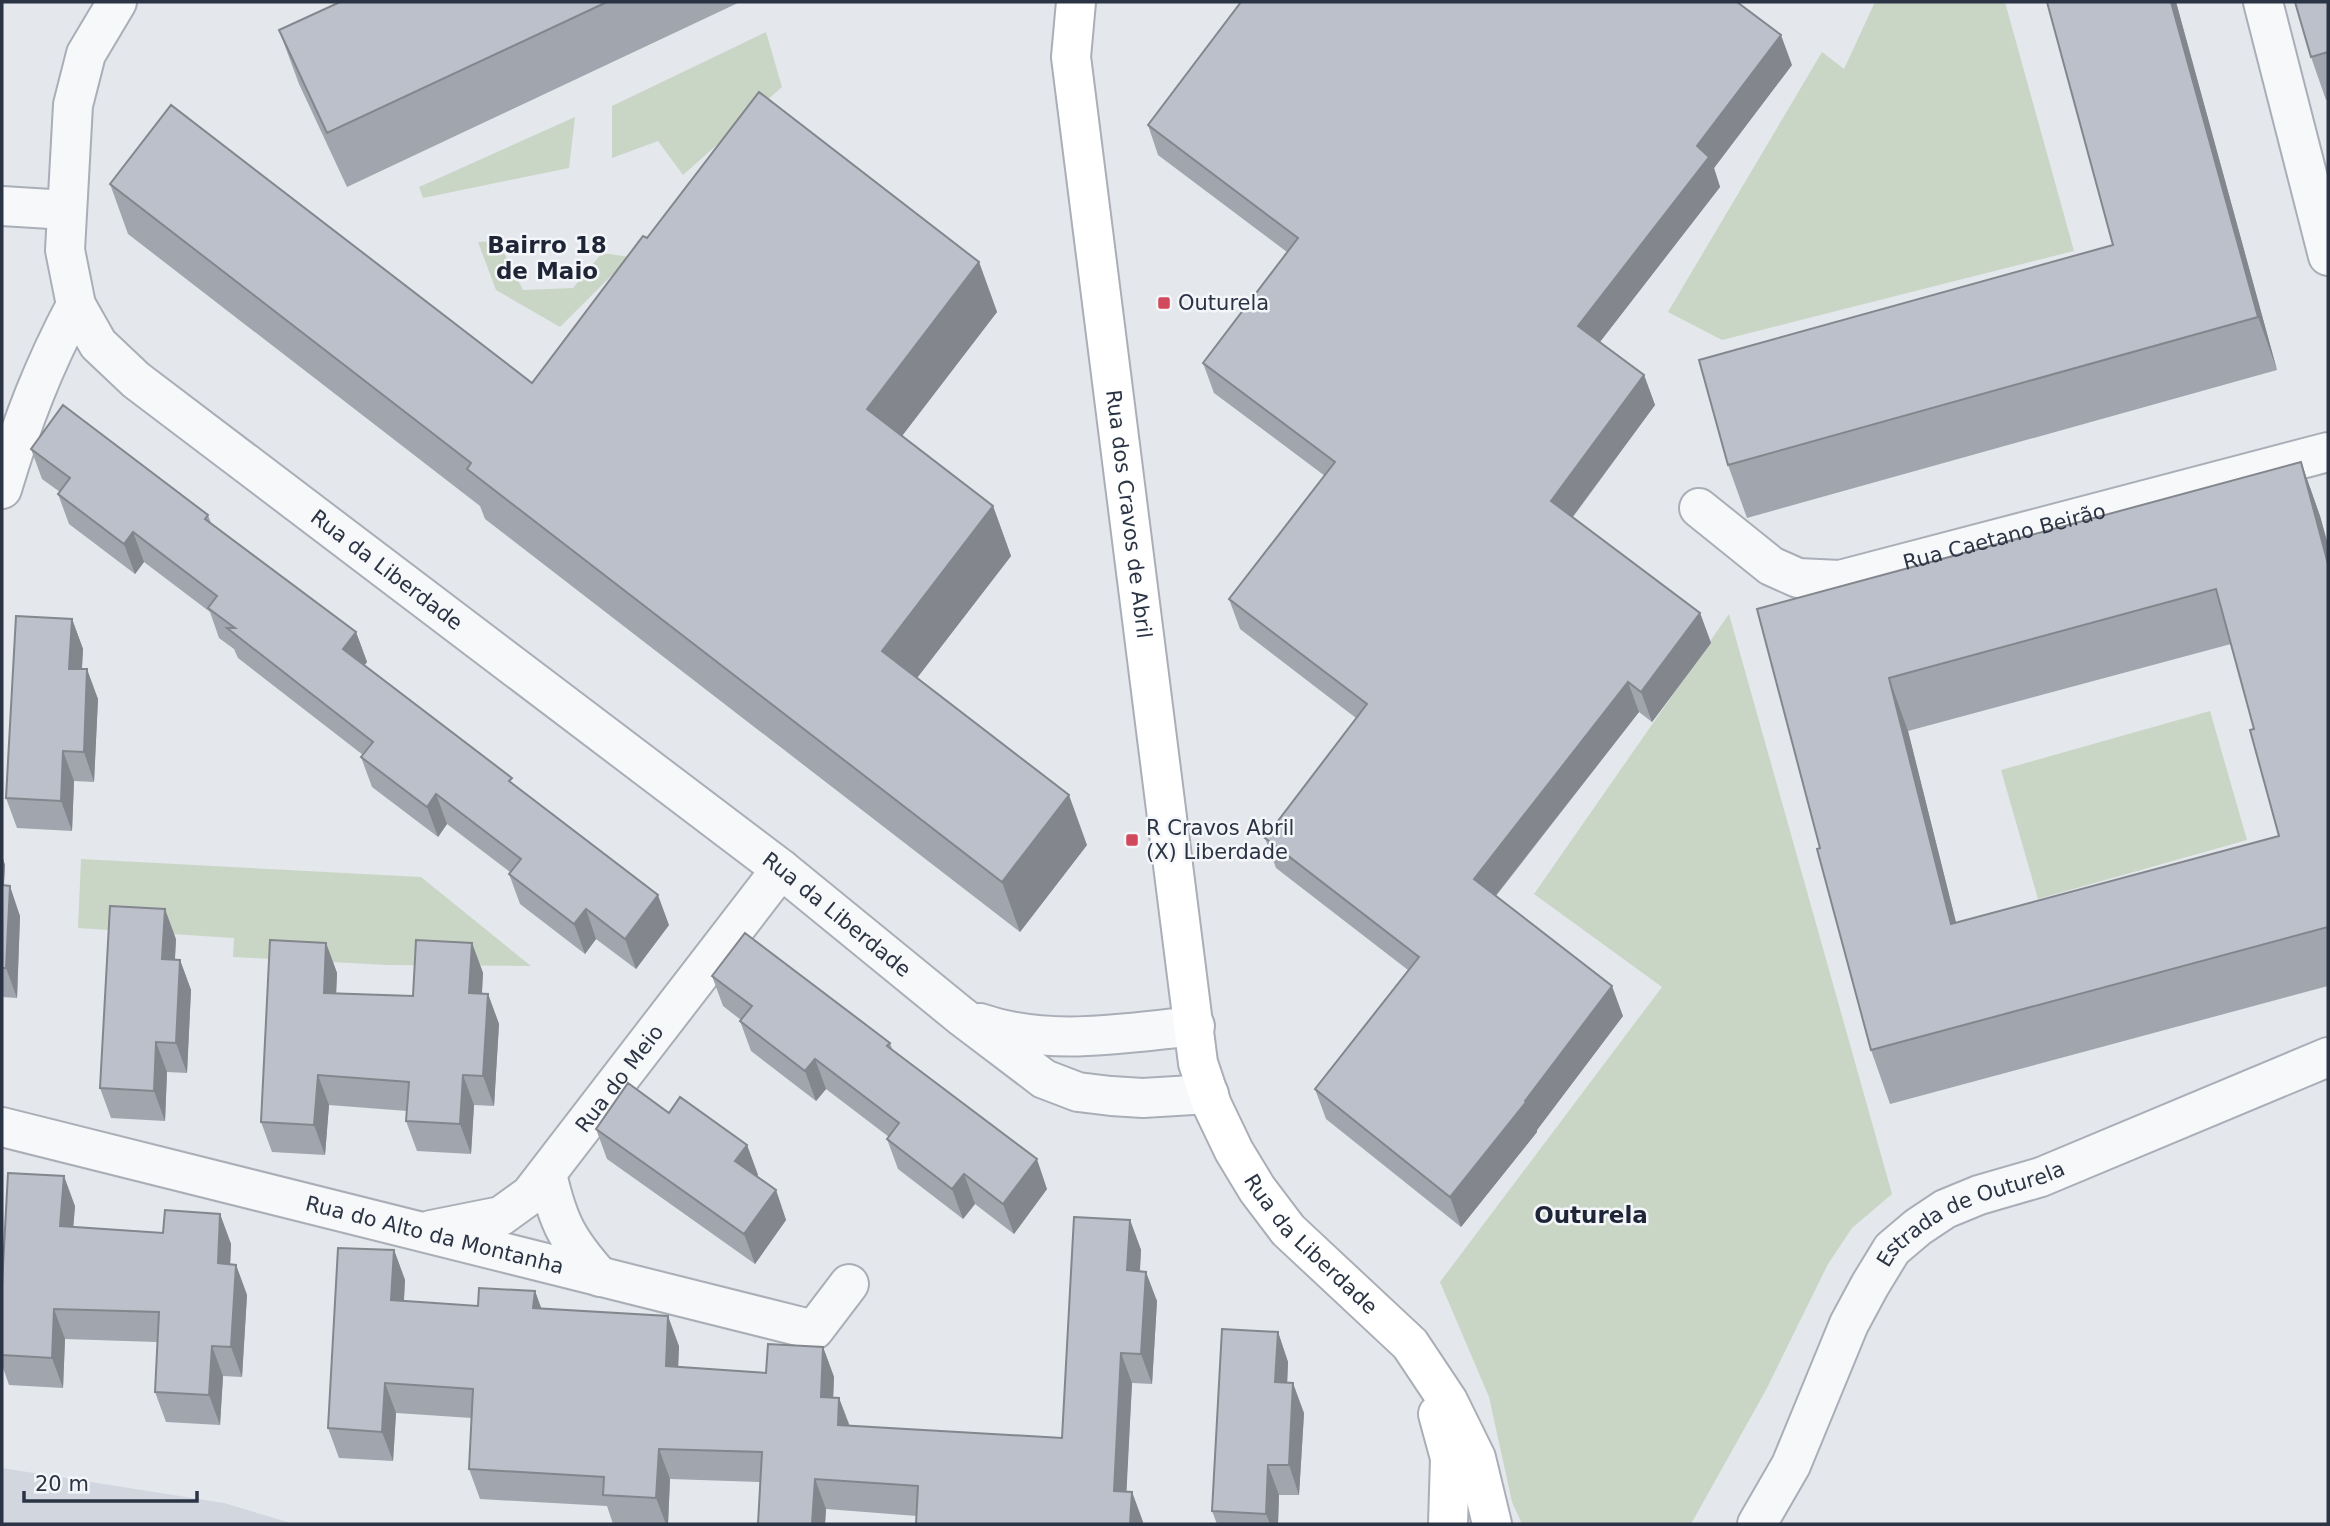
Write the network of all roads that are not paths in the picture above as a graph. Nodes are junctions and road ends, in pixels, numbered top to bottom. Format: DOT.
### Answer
graph roads {
  1 [pos="117,2"];
  2 [pos="1076,2"];
  3 [pos="2263,2"];
  4 [pos="2318,168"];
  5 [pos="2,206"];
  6 [pos="67,210"];
  7 [pos="2328,256"];
  8 [pos="76,305"];
  9 [pos="2328,452"];
  10 [pos="2,489"];
  11 [pos="1699,508"];
  12 [pos="781,869"];
  13 [pos="961,1016"];
  14 [pos="1195,1026"];
  15 [pos="2328,1057"];
  16 [pos="1209,1094"];
  17 [pos="2,1127"];
  18 [pos="547,1174"];
  19 [pos="418,1233"];
  20 [pos="600,1277"];
  21 [pos="849,1284"];
  22 [pos="1409,1344"];
  23 [pos="1448,1524"];
  24 [pos="1492,1524"];
  25 [pos="1757,1524"];
  1 -- 6 [label="street, Rua da Liberdade"];
  2 -- 14 [label="street, Rua dos Cravos de Abril"];
  3 -- 4 [label="street"];
  4 -- 7 [label="street"];
  5 -- 6 [label="street"];
  6 -- 8 [label="street, Rua da Liberdade"];
  8 -- 10 [label="street"];
  8 -- 12 [label="street, Rua da Liberdade"];
  9 -- 11 [label="street, Rua Caetano Beirão"];
  12 -- 13 [label="street, Rua da Liberdade"];
  12 -- 18 [label="street, Rua do Meio"];
  13 -- 14 [label="street, Rua da Liberdade"];
  13 -- 16 [label="street, Rua da Liberdade"];
  14 -- 16 [label="street, Rua da Liberdade"];
  15 -- 25 [label="street, Estrada de Outurela"];
  16 -- 22 [label="street, Rua da Liberdade"];
  17 -- 19 [label="street, Rua do Alto da Montanha"];
  18 -- 19 [label="street, Rua do Meio"];
  18 -- 20 [label="street"];
  19 -- 20 [label="street, Rua do Alto da Montanha"];
  20 -- 21 [label="street, Rua do Alto da Montanha"];
  22 -- 23 [label="street, Rua da Liberdade"];
  22 -- 24 [label="street, Rua da Liberdade"];
}
